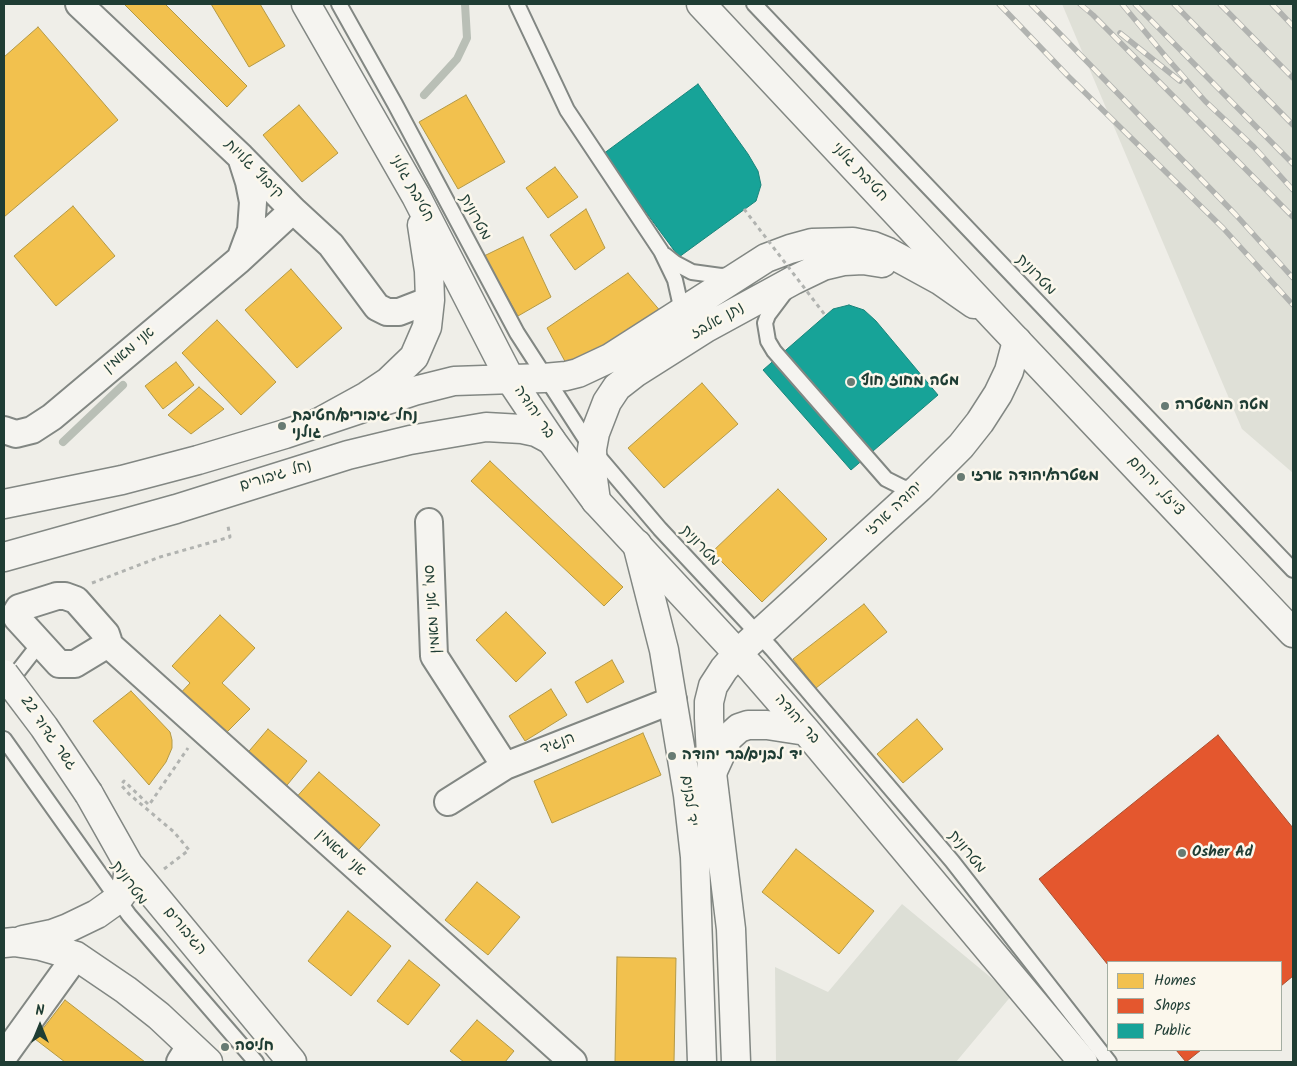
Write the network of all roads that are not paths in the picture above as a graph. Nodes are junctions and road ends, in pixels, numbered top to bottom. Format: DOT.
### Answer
graph roads {
  1 [pos="79,4"];
  2 [pos="306,4"];
  3 [pos="339,4"];
  4 [pos="518,4"];
  5 [pos="701,4"];
  6 [pos="754,4"];
  7 [pos="241,157"];
  8 [pos="416,196"];
  9 [pos="293,210"];
  10 [pos="661,251"];
  11 [pos="239,260"];
  12 [pos="740,274"];
  13 [pos="794,280"];
  14 [pos="941,281"];
  15 [pos="430,300"];
  16 [pos="682,311"];
  17 [pos="996,319"];
  18 [pos="1017,341"];
  19 [pos="544,378"];
  20 [pos="510,379"];
  21 [pos="316,424"];
  22 [pos="10,432"];
  23 [pos="551,440"];
  24 [pos="592,449"];
  25 [pos="919,488"];
  26 [pos="596,501"];
  27 [pos="4,504"];
  28 [pos="429,522"];
  29 [pos="637,544"];
  30 [pos="4,557"];
  31 [pos="1293,570"];
  32 [pos="1293,633"];
  33 [pos="758,634"];
  34 [pos="40,643"];
  35 [pos="108,644"];
  36 [pos="738,653"];
  37 [pos="4,674"];
  38 [pos="4,690"];
  39 [pos="673,700"];
  40 [pos="806,731"];
  41 [pos="4,739"];
  42 [pos="505,766"];
  43 [pos="712,773"];
  44 [pos="89,794"];
  45 [pos="448,802"];
  46 [pos="128,865"];
  47 [pos="118,899"];
  48 [pos="9,942"];
  49 [pos="76,956"];
  50 [pos="4,1056"];
  51 [pos="193,1057"];
  52 [pos="256,1062"];
  53 [pos="292,1062"];
  54 [pos="573,1062"];
  55 [pos="702,1062"];
  56 [pos="736,1062"];
  57 [pos="1083,1062"];
  58 [pos="1109,1062"];
  1 -- 7 [label="street, קיבוץ גלויות"];
  2 -- 8 [label="main road, חטיבת גולני"];
  3 -- 19 [label="lane, מטרונית"];
  4 -- 10 [label="lane"];
  5 -- 17 [label="main road, חטיבת גולני"];
  6 -- 31 [label="lane, מטרונית"];
  7 -- 9 [label="street, קיבוץ גלויות"];
  7 -- 11 [label="street, אני מאמין"];
  8 -- 15 [label="main road"];
  8 -- 20 [label="main road, חטיבת גולני"];
  9 -- 11 [label="street, אני מאמין"];
  9 -- 15 [label="street, קיבוץ גלויות"];
  10 -- 12 [label="lane"];
  10 -- 16 [label="lane"];
  11 -- 22 [label="street, אני מאמין"];
  12 -- 14 [label="main road, נתן אלבז"];
  12 -- 16 [label="main road, נתן אלבז"];
  13 -- 14 [label="main road, נתן אלבז"];
  13 -- 24 [label="main road, נתן אלבז"];
  13 -- 25 [label="lane"];
  14 -- 17 [label="main road, נתן אלבז"];
  15 -- 21 [label="main road"];
  16 -- 19 [label="main road, נתן אלבז"];
  17 -- 18 [label="main road, חטיבת גולני"];
  18 -- 25 [label="main road, יהודה ארזי"];
  18 -- 32 [label="main road, צייזל, ירוחם"];
  19 -- 20 [label="main road, נתן אלבז"];
  19 -- 24 [label="lane, מטרונית"];
  20 -- 21 [label="main road"];
  20 -- 23 [label="main road, בר יהודה"];
  21 -- 27 [label="main road"];
  23 -- 26 [label="main road, בר יהודה"];
  23 -- 30 [label="main road, נחל גיבורים"];
  24 -- 26 [label="main road, נתן אלבז"];
  24 -- 33 [label="lane, מטרונית"];
  25 -- 33 [label="main road, יהודה ארזי"];
  26 -- 29 [label="main road, בר יהודה"];
  28 -- 42 [label="street, סמ' אני מאמין"];
  29 -- 36 [label="main road, בר יהודה"];
  29 -- 39 [label="main road, יד לבנים"];
  33 -- 36 [label="main road, יהודה ארזי"];
  33 -- 58 [label="lane, מטרונית"];
  34 -- 35 [label="street"];
  34 -- 35 [label="street, אני מאמין"];
  34 -- 38 [label="lane"];
  35 -- 54 [label="street, אני מאמין"];
  36 -- 40 [label="main road, בר יהודה"];
  36 -- 43 [label="main road, יד לבנים"];
  37 -- 44 [label="main road, גשר גדוד 22, bridge"];
  39 -- 42 [label="street, הנגיד"];
  39 -- 55 [label="main road, יד לבנים"];
  40 -- 43 [label="main road"];
  40 -- 57 [label="main road, בר יהודה"];
  41 -- 47 [label="lane, מטרונית"];
  42 -- 45 [label="street, הנגיד"];
  43 -- 56 [label="main road, יד לבנים"];
  44 -- 46 [label="main road, הגיבורים"];
  46 -- 47 [label="main road"];
  46 -- 53 [label="main road, הגיבורים"];
  47 -- 48 [label="main road"];
  47 -- 52 [label="lane, מטרונית"];
  48 -- 49 [label="main road"];
  49 -- 50 [label="street"];
  49 -- 51 [label="main road"];
}
